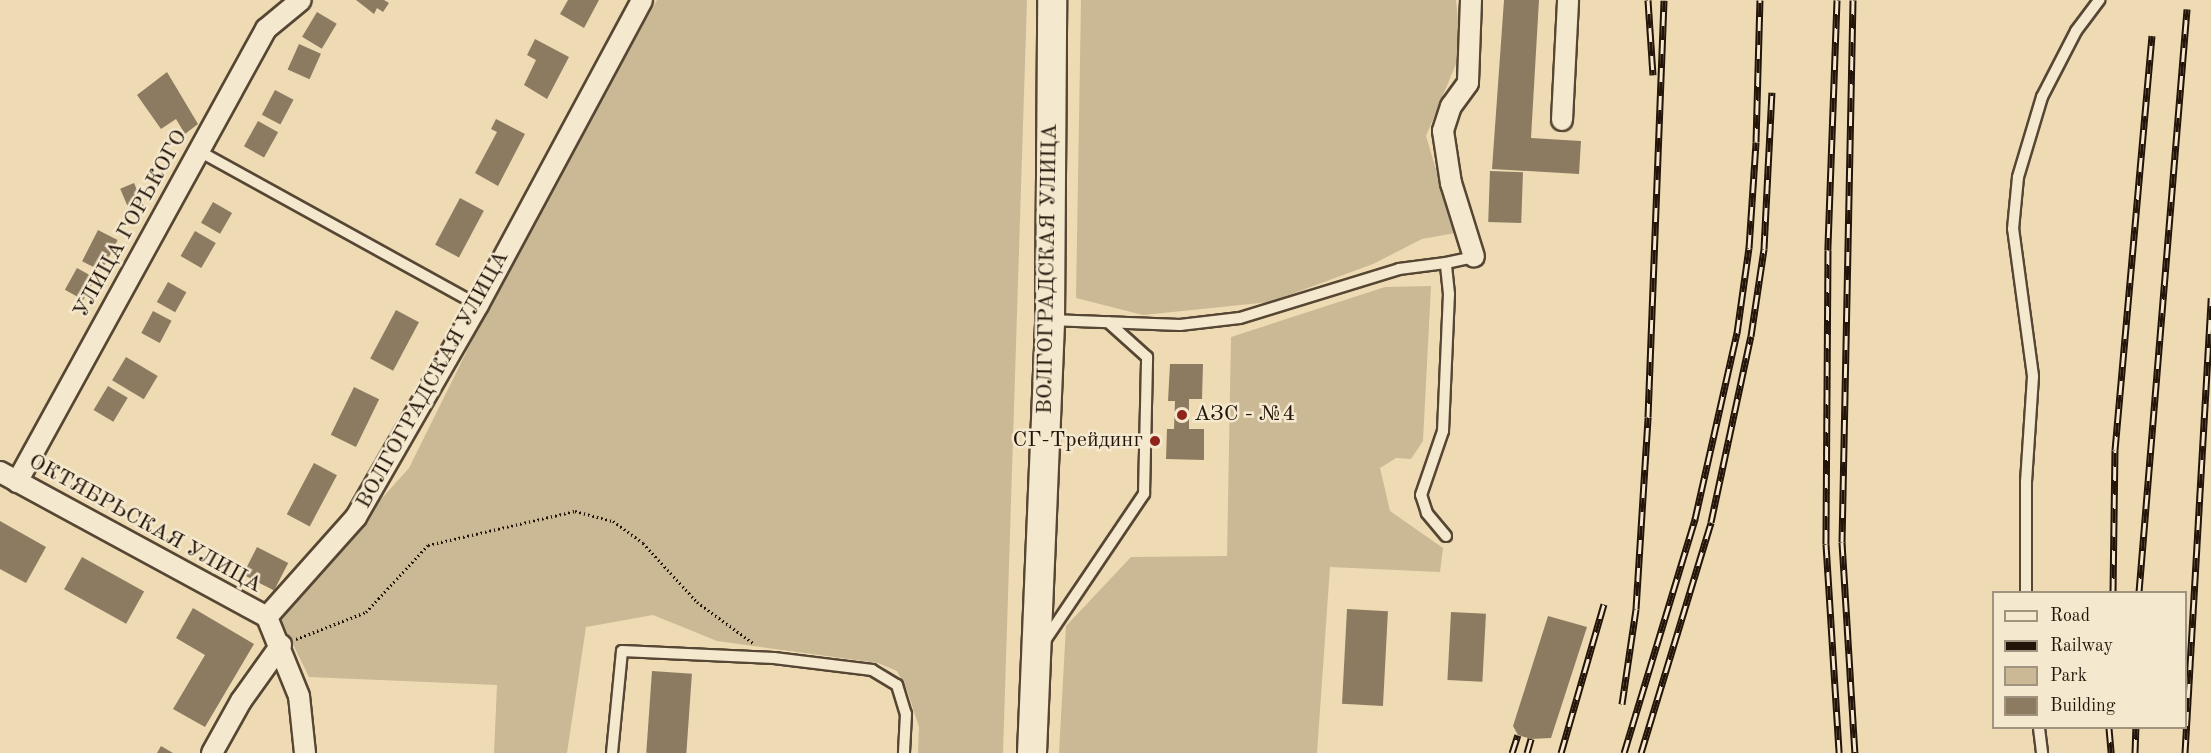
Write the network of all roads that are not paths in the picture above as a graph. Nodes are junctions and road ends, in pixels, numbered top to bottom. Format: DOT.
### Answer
graph roads {
  1 [pos="301,0"];
  2 [pos="642,0"];
  3 [pos="1052,0"];
  4 [pos="1471,0"];
  5 [pos="1568,0"];
  6 [pos="2099,0"];
  7 [pos="1562,120"];
  8 [pos="199,151"];
  9 [pos="1474,257"];
  10 [pos="1446,263"];
  11 [pos="478,305"];
  12 [pos="1050,320"];
  13 [pos="1108,322"];
  14 [pos="8,477"];
  15 [pos="1446,536"];
  16 [pos="2026,591"];
  17 [pos="267,617"];
  18 [pos="281,645"];
  19 [pos="1036,653"];
  20 [pos="2039,729"];
  21 [pos="212,753"];
  22 [pos="305,753"];
  23 [pos="612,753"];
  24 [pos="903,753"];
  25 [pos="1032,753"];
  26 [pos="2042,753"];
  1 -- 8 [label="street, УЛИЦА ГОРЬКОГО"];
  2 -- 11 [label="street, ВОЛГОГРАДСКАЯ УЛИЦА"];
  3 -- 12 [label="main road, ВОЛГОГРАДСКАЯ УЛИЦА"];
  4 -- 9 [label="street"];
  5 -- 7 [label="street"];
  6 -- 16 [label="lane"];
  8 -- 11 [label="lane"];
  8 -- 14 [label="street, УЛИЦА ГОРЬКОГО"];
  9 -- 10 [label="lane"];
  10 -- 13 [label="lane"];
  10 -- 15 [label="lane"];
  11 -- 17 [label="street, ВОЛГОГРАДСКАЯ УЛИЦА"];
  12 -- 13 [label="lane"];
  12 -- 19 [label="main road, ВОЛГОГРАДСКАЯ УЛИЦА"];
  13 -- 19 [label="lane"];
  14 -- 17 [label="street, ОКТЯБРЬСКАЯ УЛИЦА"];
  17 -- 18 [label="street"];
  18 -- 21 [label="street"];
  18 -- 22 [label="street"];
  19 -- 25 [label="main road, ВОЛГОГРАДСКАЯ УЛИЦА"];
  20 -- 26 [label="lane"];
  23 -- 24 [label="lane"];
}
